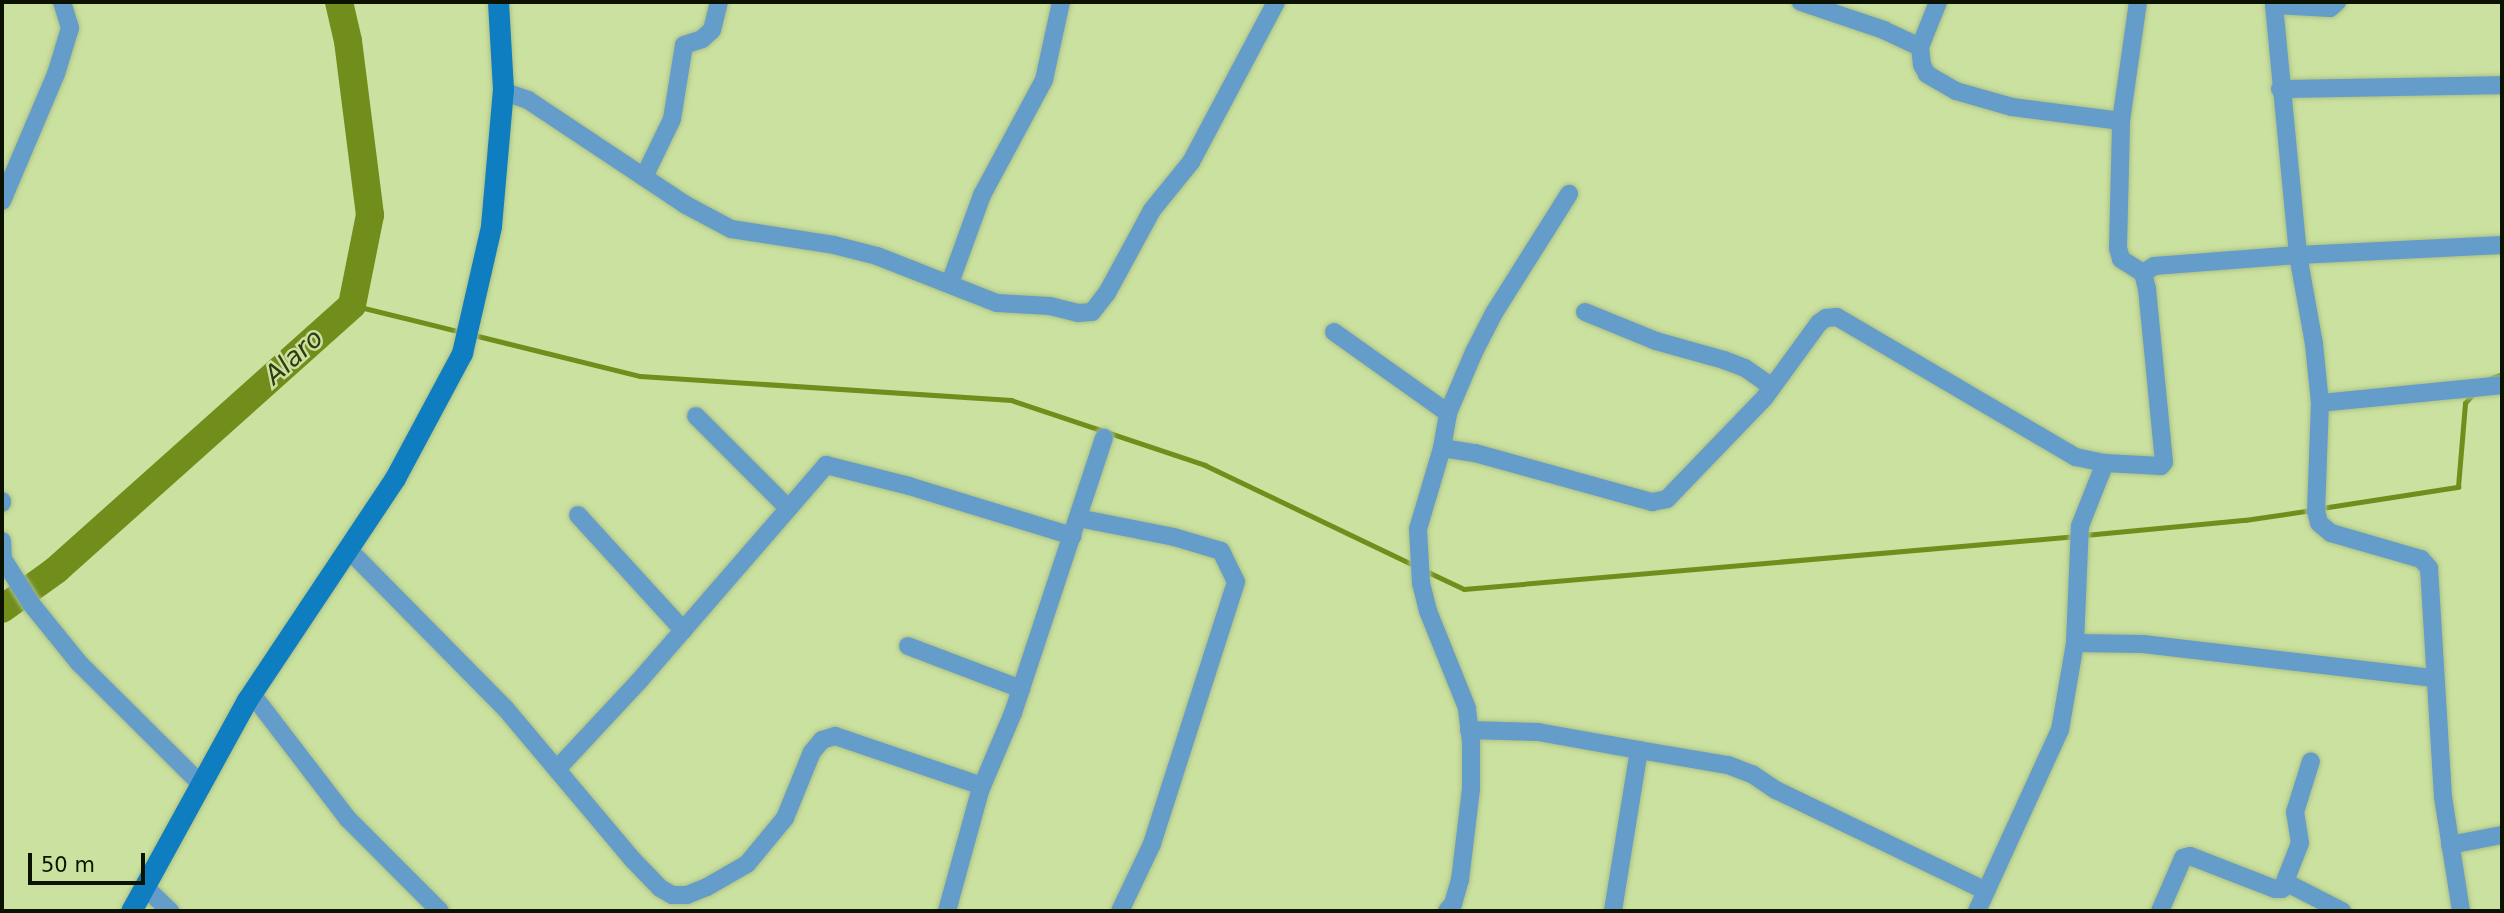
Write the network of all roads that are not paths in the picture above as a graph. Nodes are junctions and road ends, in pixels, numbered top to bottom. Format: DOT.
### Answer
graph roads {
  1 [pos="62,2"];
  2 [pos="498,2"];
  3 [pos="719,2"];
  4 [pos="1059,2"];
  5 [pos="1276,2"];
  6 [pos="1801,2"];
  7 [pos="1938,2"];
  8 [pos="2138,2"];
  9 [pos="2337,2"];
  10 [pos="2268,3"];
  11 [pos="1920,47"];
  12 [pos="2502,85"];
  13 [pos="2280,89"];
  14 [pos="502,91"];
  15 [pos="2121,121"];
  16 [pos="644,177"];
  17 [pos="1569,194"];
  18 [pos="2,201"];
  19 [pos="2502,244"];
  20 [pos="2298,255"];
  21 [pos="2143,273"];
  22 [pos="950,283"];
  23 [pos="1585,312"];
  24 [pos="1334,332"];
  25 [pos="2502,385"];
  26 [pos="1772,387"];
  27 [pos="2320,403"];
  28 [pos="1448,413"];
  29 [pos="696,416"];
  30 [pos="1104,438"];
  31 [pos="1442,448"];
  32 [pos="2105,463"];
  33 [pos="788,508"];
  34 [pos="578,515"];
  35 [pos="1078,519"];
  36 [pos="1073,536"];
  37 [pos="348,549"];
  38 [pos="2,550"];
  39 [pos="683,630"];
  40 [pos="2075,643"];
  41 [pos="908,646"];
  42 [pos="2434,678"];
  43 [pos="1021,689"];
  44 [pos="252,694"];
  45 [pos="1469,730"];
  46 [pos="1639,750"];
  47 [pos="2311,761"];
  48 [pos="558,768"];
  49 [pos="201,784"];
  50 [pos="982,786"];
  51 [pos="2502,835"];
  52 [pos="2451,845"];
  53 [pos="2287,883"];
  54 [pos="145,887"];
  55 [pos="1986,891"];
  56 [pos="131,911"];
  57 [pos="170,911"];
  58 [pos="440,911"];
  59 [pos="947,911"];
  60 [pos="1120,911"];
  61 [pos="1447,911"];
  62 [pos="1612,911"];
  63 [pos="1977,911"];
  64 [pos="2160,911"];
  65 [pos="2342,911"];
  66 [pos="2461,911"];
  1 -- 18 [label="street"];
  2 -- 14 [label="street"];
  3 -- 16 [label="street"];
  4 -- 22 [label="street"];
  5 -- 22 [label="street"];
  6 -- 11 [label="street"];
  7 -- 11 [label="street"];
  8 -- 15 [label="street"];
  9 -- 10 [label="street"];
  10 -- 13 [label="street"];
  11 -- 15 [label="street"];
  12 -- 13 [label="street"];
  13 -- 20 [label="street"];
  14 -- 16 [label="street"];
  14 -- 37 [label="street"];
  15 -- 21 [label="street"];
  16 -- 22 [label="street"];
  17 -- 28 [label="street"];
  19 -- 20 [label="street"];
  20 -- 21 [label="street"];
  20 -- 27 [label="street"];
  21 -- 32 [label="street"];
  23 -- 26 [label="street"];
  24 -- 28 [label="street"];
  25 -- 27 [label="street"];
  26 -- 31 [label="street"];
  26 -- 32 [label="street"];
  27 -- 42 [label="street"];
  28 -- 31 [label="street"];
  29 -- 33 [label="street"];
  30 -- 35 [label="street"];
  31 -- 45 [label="street"];
  32 -- 40 [label="street"];
  33 -- 36 [label="street"];
  33 -- 39 [label="street"];
  34 -- 39 [label="street"];
  35 -- 36 [label="street"];
  35 -- 60 [label="street"];
  36 -- 43 [label="street"];
  37 -- 44 [label="street"];
  37 -- 48 [label="street"];
  38 -- 49 [label="street"];
  39 -- 48 [label="street"];
  40 -- 42 [label="street"];
  40 -- 55 [label="street"];
  41 -- 43 [label="street"];
  42 -- 52 [label="street"];
  43 -- 50 [label="street"];
  44 -- 49 [label="street"];
  44 -- 58 [label="street"];
  45 -- 46 [label="street"];
  45 -- 61 [label="street"];
  46 -- 55 [label="street"];
  46 -- 62 [label="street"];
  47 -- 53 [label="street"];
  48 -- 50 [label="street"];
  49 -- 54 [label="street"];
  50 -- 59 [label="street"];
  51 -- 52 [label="street"];
  52 -- 66 [label="street"];
  53 -- 64 [label="street"];
  53 -- 65 [label="street"];
  54 -- 56 [label="street"];
  54 -- 57 [label="street"];
  55 -- 63 [label="street"];
}
